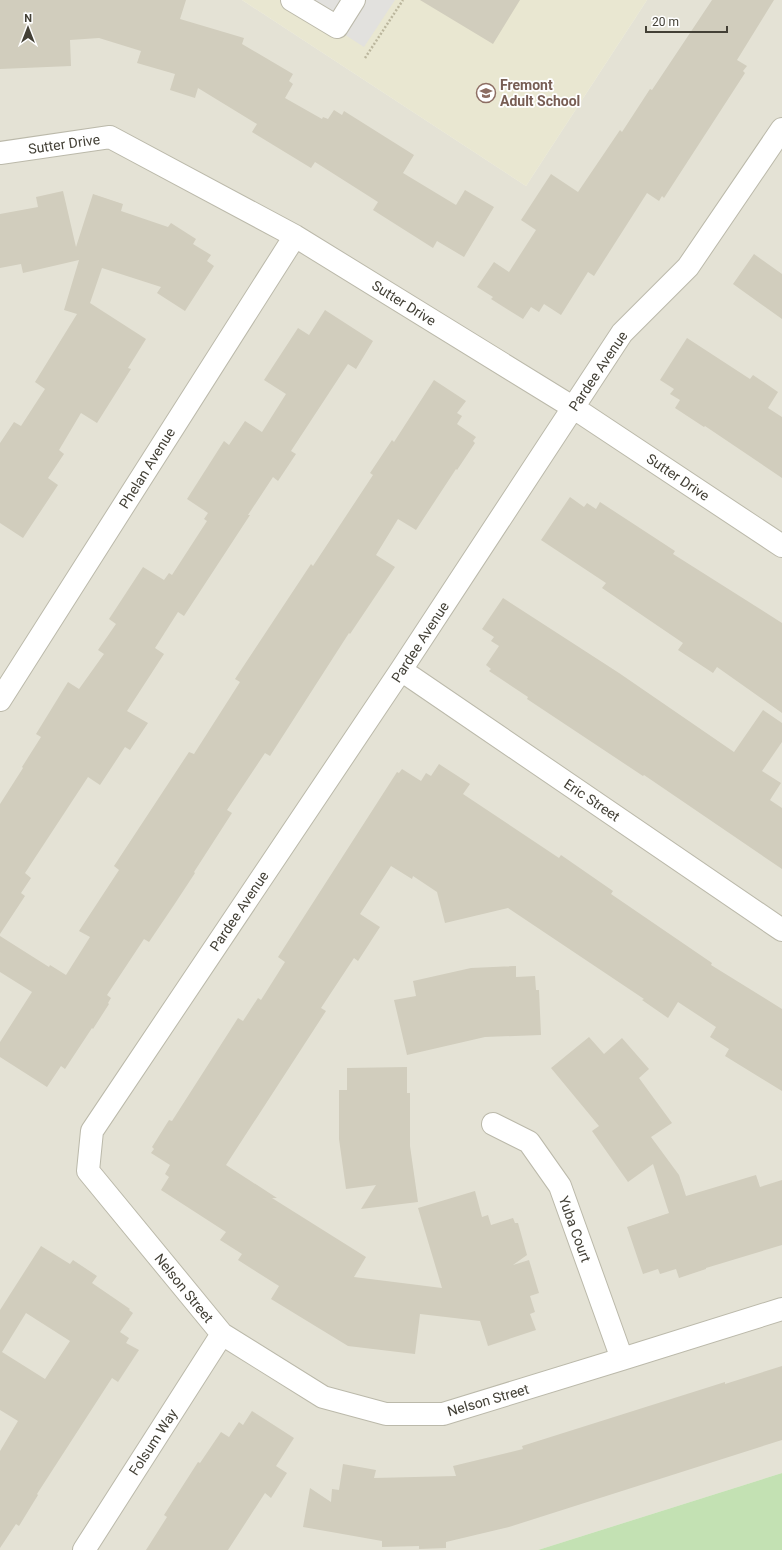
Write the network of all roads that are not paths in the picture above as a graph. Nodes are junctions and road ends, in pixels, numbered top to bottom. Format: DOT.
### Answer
graph roads {
  1 [pos="292,0"];
  2 [pos="354,0"];
  3 [pos="782,129"];
  4 [pos="0,153"];
  5 [pos="775,156"];
  6 [pos="295,236"];
  7 [pos="574,408"];
  8 [pos="782,546"];
  9 [pos="401,670"];
  10 [pos="0,700"];
  11 [pos="782,930"];
  12 [pos="493,1124"];
  13 [pos="88,1171"];
  14 [pos="782,1309"];
  15 [pos="222,1334"];
  16 [pos="622,1360"];
  17 [pos="84,1550"];
  1 -- 2 [label="street"];
  3 -- 5 [label="street, Pardee Avenue"];
  4 -- 6 [label="street, Sutter Drive"];
  5 -- 7 [label="street, Pardee Avenue"];
  6 -- 7 [label="street, Sutter Drive"];
  6 -- 10 [label="street, Phelan Avenue"];
  7 -- 8 [label="street, Sutter Drive"];
  7 -- 9 [label="street, Pardee Avenue"];
  9 -- 11 [label="street, Eric Street"];
  9 -- 13 [label="street, Pardee Avenue"];
  12 -- 16 [label="street, Yuba Court"];
  13 -- 15 [label="street, Nelson Street"];
  14 -- 16 [label="street, Nelson Street"];
  15 -- 16 [label="street, Nelson Street"];
  15 -- 17 [label="street, Folsum Way"];
}
